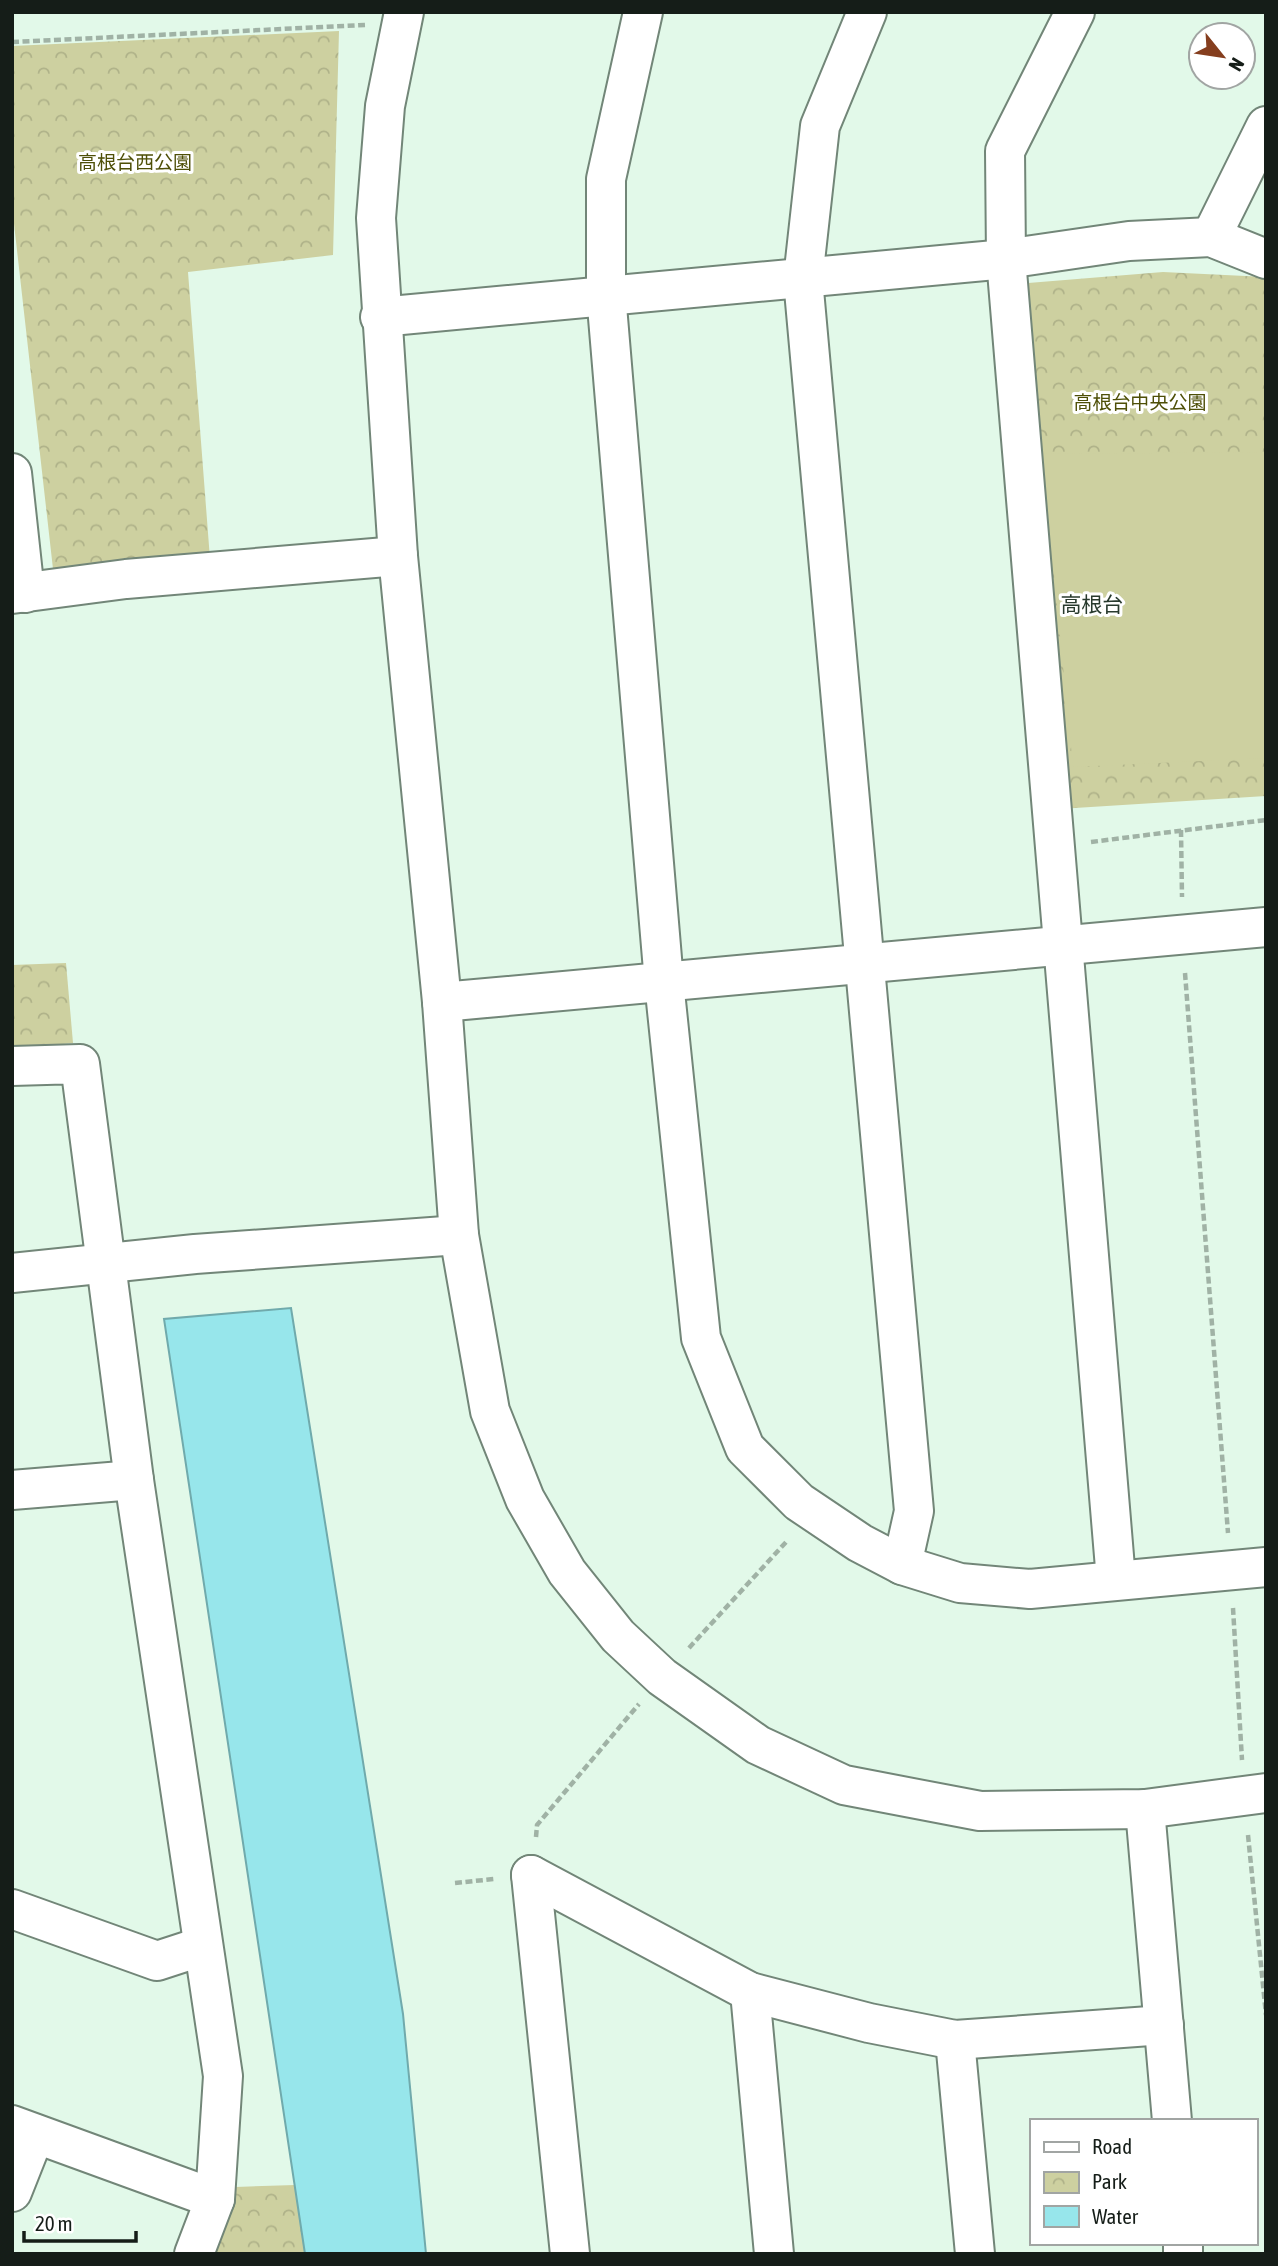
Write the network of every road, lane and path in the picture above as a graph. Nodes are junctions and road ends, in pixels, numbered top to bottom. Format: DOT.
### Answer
graph roads {
  1 [pos="643,12"];
  2 [pos="867,12"];
  3 [pos="1075,12"];
  4 [pos="402,18"];
  5 [pos="12,42"];
  6 [pos="1266,126"];
  7 [pos="1211,237"];
  8 [pos="1006,258"];
  9 [pos="1266,259"];
  10 [pos="803,279"];
  11 [pos="606,294"];
  12 [pos="380,317"];
  13 [pos="12,473"];
  14 [pos="398,556"];
  15 [pos="19,593"];
  16 [pos="1266,820"];
  17 [pos="1181,830"];
  18 [pos="1055,846"];
  19 [pos="1266,927"];
  20 [pos="1183,935"];
  21 [pos="1063,946"];
  22 [pos="865,964"];
  23 [pos="664,982"];
  24 [pos="442,1002"];
  25 [pos="12,1066"];
  26 [pos="459,1235"];
  27 [pos="106,1265"];
  28 [pos="12,1273"];
  29 [pos="134,1480"];
  30 [pos="12,1490"];
  31 [pos="813,1512"];
  32 [pos="902,1565"];
  33 [pos="1248,1568"];
  34 [pos="1115,1580"];
  35 [pos="662,1677"];
  36 [pos="1252,1795"];
  37 [pos="1145,1809"];
  38 [pos="531,1875"];
  39 [pos="12,1909"];
  40 [pos="203,1946"];
  41 [pos="750,1992"];
  42 [pos="1266,2015"];
  43 [pos="1164,2025"];
  44 [pos="956,2040"];
  45 [pos="1172,2119"];
  46 [pos="24,2129"];
  47 [pos="12,2192"];
  48 [pos="215,2199"];
  49 [pos="194,2254"];
  50 [pos="570,2254"];
  51 [pos="774,2254"];
  52 [pos="975,2254"];
  1 -- 11 [label="street"];
  2 -- 10 [label="street"];
  3 -- 8 [label="street"];
  4 -- 5 [label="path"];
  4 -- 12 [label="street"];
  6 -- 7 [label="street"];
  7 -- 8 [label="street"];
  7 -- 9 [label="street"];
  8 -- 10 [label="street"];
  8 -- 18 [label="street"];
  10 -- 11 [label="street"];
  10 -- 22 [label="street"];
  11 -- 12 [label="street"];
  11 -- 23 [label="street"];
  12 -- 14 [label="street"];
  13 -- 15 [label="street"];
  14 -- 15 [label="street"];
  14 -- 24 [label="street"];
  16 -- 17 [label="path"];
  17 -- 18 [label="path"];
  17 -- 20 [label="path"];
  18 -- 21 [label="street"];
  19 -- 20 [label="street"];
  20 -- 21 [label="street"];
  20 -- 33 [label="path"];
  21 -- 22 [label="street"];
  21 -- 34 [label="street"];
  22 -- 23 [label="street"];
  22 -- 32 [label="street"];
  23 -- 24 [label="street"];
  23 -- 31 [label="street"];
  24 -- 26 [label="street"];
  25 -- 27 [label="street"];
  26 -- 27 [label="street"];
  26 -- 35 [label="street"];
  27 -- 28 [label="street"];
  27 -- 29 [label="street"];
  29 -- 30 [label="street"];
  29 -- 40 [label="street"];
  31 -- 32 [label="street"];
  31 -- 35 [label="path"];
  32 -- 34 [label="street"];
  33 -- 34 [label="street"];
  33 -- 36 [label="path"];
  35 -- 37 [label="street"];
  35 -- 38 [label="path"];
  36 -- 37 [label="street"];
  36 -- 42 [label="path"];
  37 -- 43 [label="street"];
  38 -- 41 [label="street"];
  38 -- 50 [label="street"];
  39 -- 40 [label="street"];
  40 -- 48 [label="street"];
  41 -- 44 [label="street"];
  41 -- 51 [label="street"];
  43 -- 44 [label="street"];
  43 -- 45 [label="street"];
  44 -- 52 [label="street"];
  46 -- 47 [label="street"];
  46 -- 48 [label="street"];
  48 -- 49 [label="street"];
}
